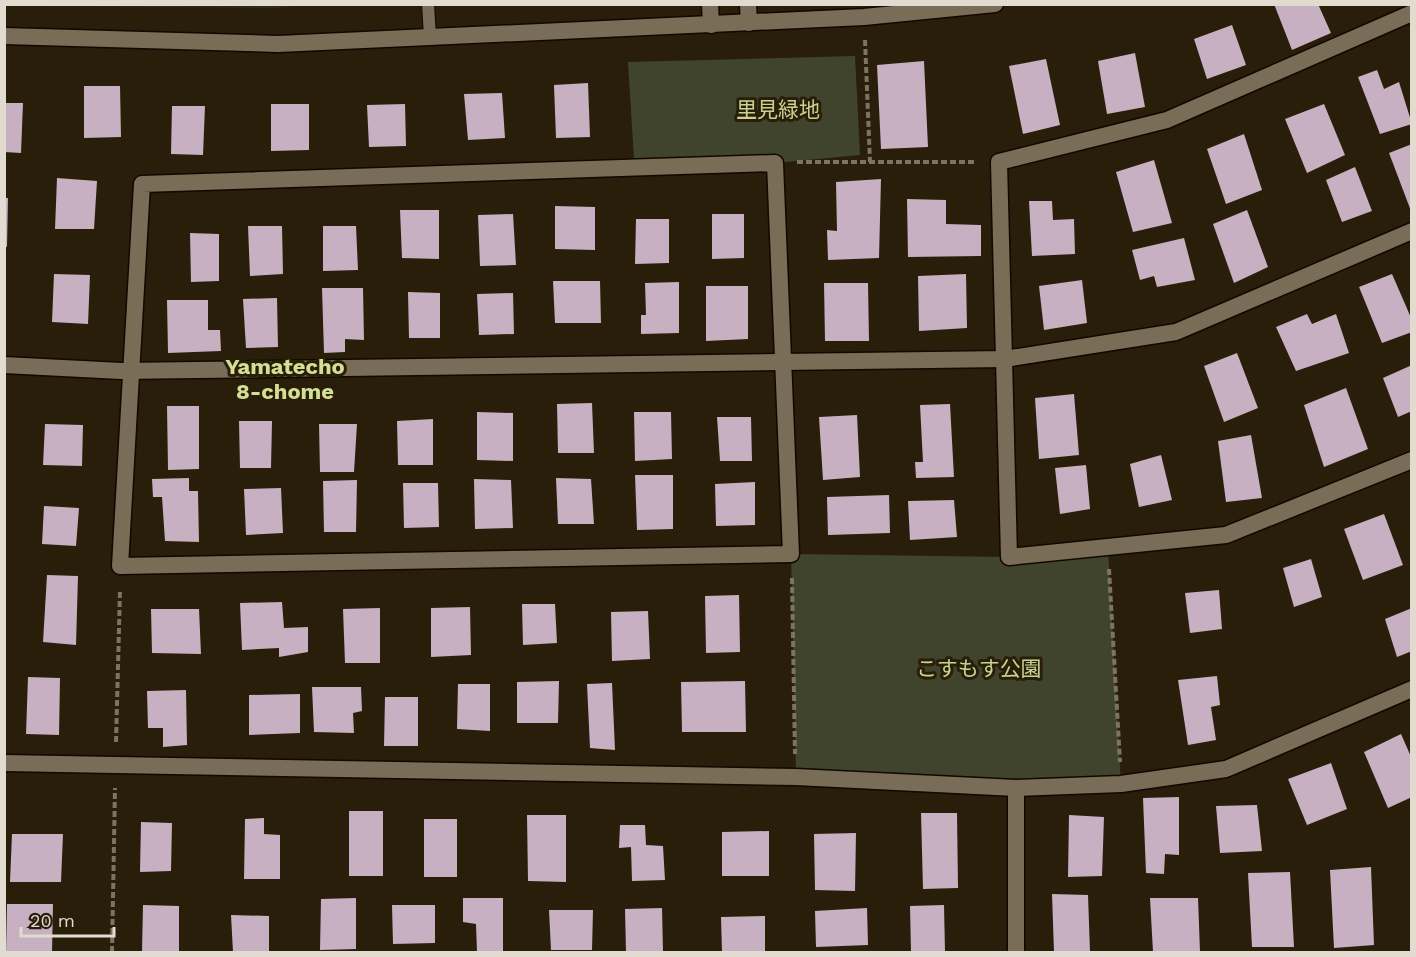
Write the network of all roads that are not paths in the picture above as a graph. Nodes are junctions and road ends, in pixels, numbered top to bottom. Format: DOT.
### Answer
graph roads {
  1 [pos="428,4"];
  2 [pos="710,4"];
  3 [pos="748,4"];
  4 [pos="996,4"];
  5 [pos="1412,13"];
  6 [pos="748,23"];
  7 [pos="711,25"];
  8 [pos="4,36"];
  9 [pos="430,37"];
  10 [pos="1412,231"];
  11 [pos="1005,359"];
  12 [pos="783,362"];
  13 [pos="4,365"];
  14 [pos="131,371"];
  15 [pos="1412,460"];
  16 [pos="1412,689"];
  17 [pos="4,763"];
  18 [pos="1016,788"];
  19 [pos="1016,952"];
  1 -- 9 [label="lane"];
  2 -- 7 [label="street"];
  3 -- 6 [label="street"];
  4 -- 6 [label="street"];
  5 -- 11 [label="street"];
  6 -- 7 [label="street"];
  7 -- 9 [label="street"];
  8 -- 9 [label="street"];
  10 -- 11 [label="street"];
  11 -- 12 [label="street"];
  11 -- 15 [label="street"];
  12 -- 14 [label="street"];
  12 -- 14 [label="street"];
  12 -- 14 [label="street"];
  13 -- 14 [label="street"];
  16 -- 18 [label="street"];
  17 -- 18 [label="street"];
  18 -- 19 [label="street"];
}
